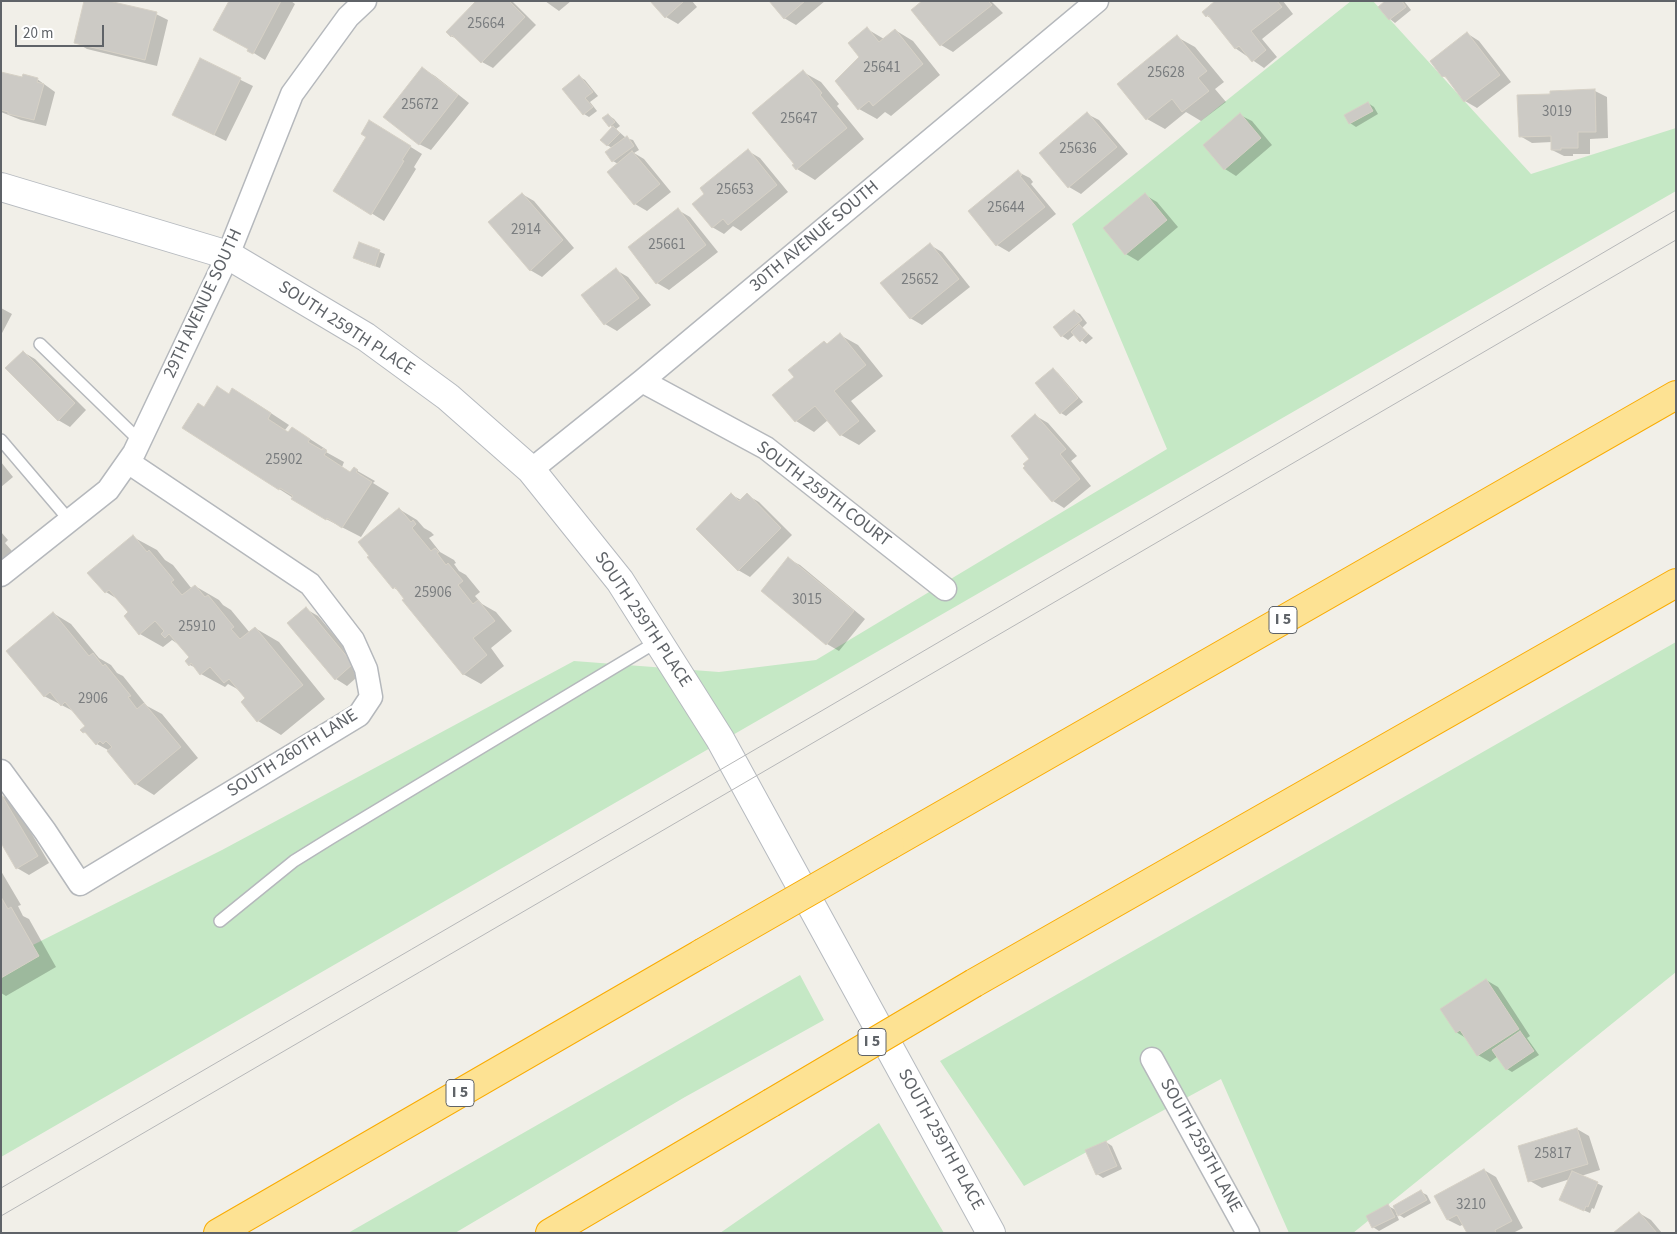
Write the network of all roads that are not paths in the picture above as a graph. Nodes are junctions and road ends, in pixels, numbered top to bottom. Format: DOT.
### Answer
graph roads {
  1 [pos="365,1"];
  2 [pos="1097,1"];
  3 [pos="1,187"];
  4 [pos="228,256"];
  5 [pos="40,344"];
  6 [pos="642,381"];
  7 [pos="1676,395"];
  8 [pos="1,440"];
  9 [pos="140,441"];
  10 [pos="128,462"];
  11 [pos="530,470"];
  12 [pos="70,520"];
  13 [pos="1,575"];
  14 [pos="1676,583"];
  15 [pos="945,589"];
  16 [pos="659,641"];
  17 [pos="1,771"];
  18 [pos="220,921"];
  19 [pos="1152,1059"];
  20 [pos="218,1233"];
  21 [pos="550,1233"];
  22 [pos="991,1233"];
  23 [pos="1248,1233"];
  1 -- 4 [label="street, 29TH AVENUE SOUTH"];
  2 -- 6 [label="street, 30TH AVENUE SOUTH"];
  3 -- 4 [label="main road, SOUTH 259TH PLACE"];
  4 -- 9 [label="street, 29TH AVENUE SOUTH"];
  4 -- 11 [label="main road, SOUTH 259TH PLACE"];
  5 -- 9 [label="lane"];
  6 -- 11 [label="street, 30TH AVENUE SOUTH"];
  6 -- 15 [label="street, SOUTH 259TH COURT"];
  7 -- 20 [label="highway, I 5, bridge"];
  8 -- 12 [label="lane"];
  9 -- 10 [label="street, 29TH AVENUE SOUTH"];
  10 -- 12 [label="street, 29TH AVENUE SOUTH"];
  10 -- 17 [label="street, SOUTH 260TH LANE"];
  11 -- 16 [label="main road, SOUTH 259TH PLACE"];
  12 -- 13 [label="street, 29TH AVENUE SOUTH"];
  14 -- 21 [label="highway, I 5, bridge"];
  16 -- 18 [label="lane"];
  16 -- 22 [label="main road, SOUTH 259TH PLACE"];
  19 -- 23 [label="street, SOUTH 259TH LANE"];
}
